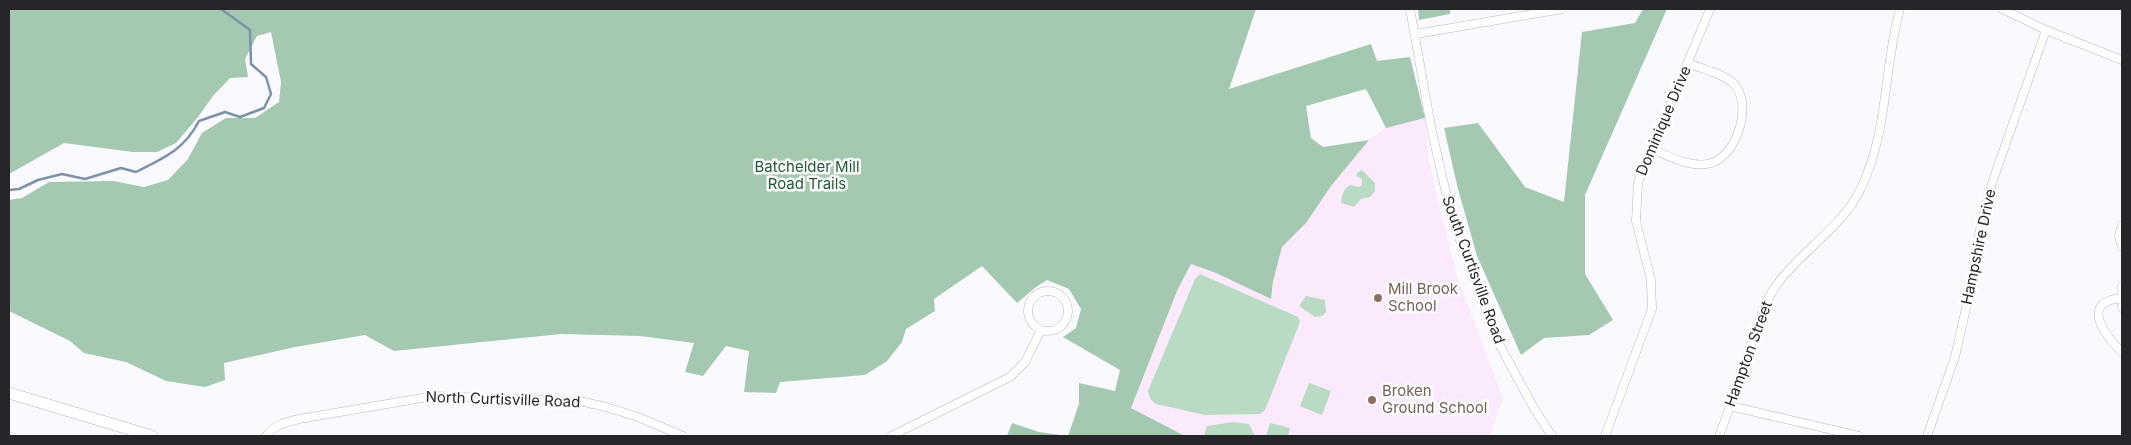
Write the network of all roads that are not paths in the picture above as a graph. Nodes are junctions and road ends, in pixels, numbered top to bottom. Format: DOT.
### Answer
graph roads {
  1 [pos="1410,9"];
  2 [pos="1562,9"];
  3 [pos="1710,9"];
  4 [pos="1900,9"];
  5 [pos="2002,9"];
  6 [pos="2046,30"];
  7 [pos="1416,34"];
  8 [pos="2122,60"];
  9 [pos="1688,63"];
  10 [pos="1652,149"];
  11 [pos="2122,225"];
  12 [pos="2122,247"];
  13 [pos="2122,286"];
  14 [pos="2121,298"];
  15 [pos="2122,308"];
  16 [pos="1041,330"];
  17 [pos="2122,352"];
  18 [pos="9,393"];
  19 [pos="1730,406"];
  20 [pos="152,436"];
  21 [pos="266,436"];
  22 [pos="683,436"];
  23 [pos="891,436"];
  24 [pos="1552,436"];
  25 [pos="1605,436"];
  26 [pos="1719,436"];
  27 [pos="1859,436"];
  28 [pos="1926,436"];
  1 -- 7 [label="street, South Curtisville Road"];
  2 -- 7 [label="street"];
  3 -- 9 [label="street, Dominique Drive"];
  4 -- 19 [label="street, Hampton Street"];
  5 -- 6 [label="street"];
  6 -- 8 [label="street"];
  6 -- 28 [label="street, Hampshire Drive"];
  7 -- 24 [label="street, South Curtisville Road"];
  9 -- 10 [label="street, Dominique Drive"];
  9 -- 10 [label="street"];
  10 -- 25 [label="street, Dominique Drive"];
  11 -- 12 [label="street"];
  13 -- 14 [label="street"];
  14 -- 15 [label="street"];
  14 -- 17 [label="street"];
  16 -- 16 [label="street"];
  16 -- 23 [label="street"];
  18 -- 20 [label="main road"];
  19 -- 26 [label="street, Hampton Street"];
  19 -- 27 [label="street"];
  21 -- 22 [label="street, North Curtisville Road"];
}
